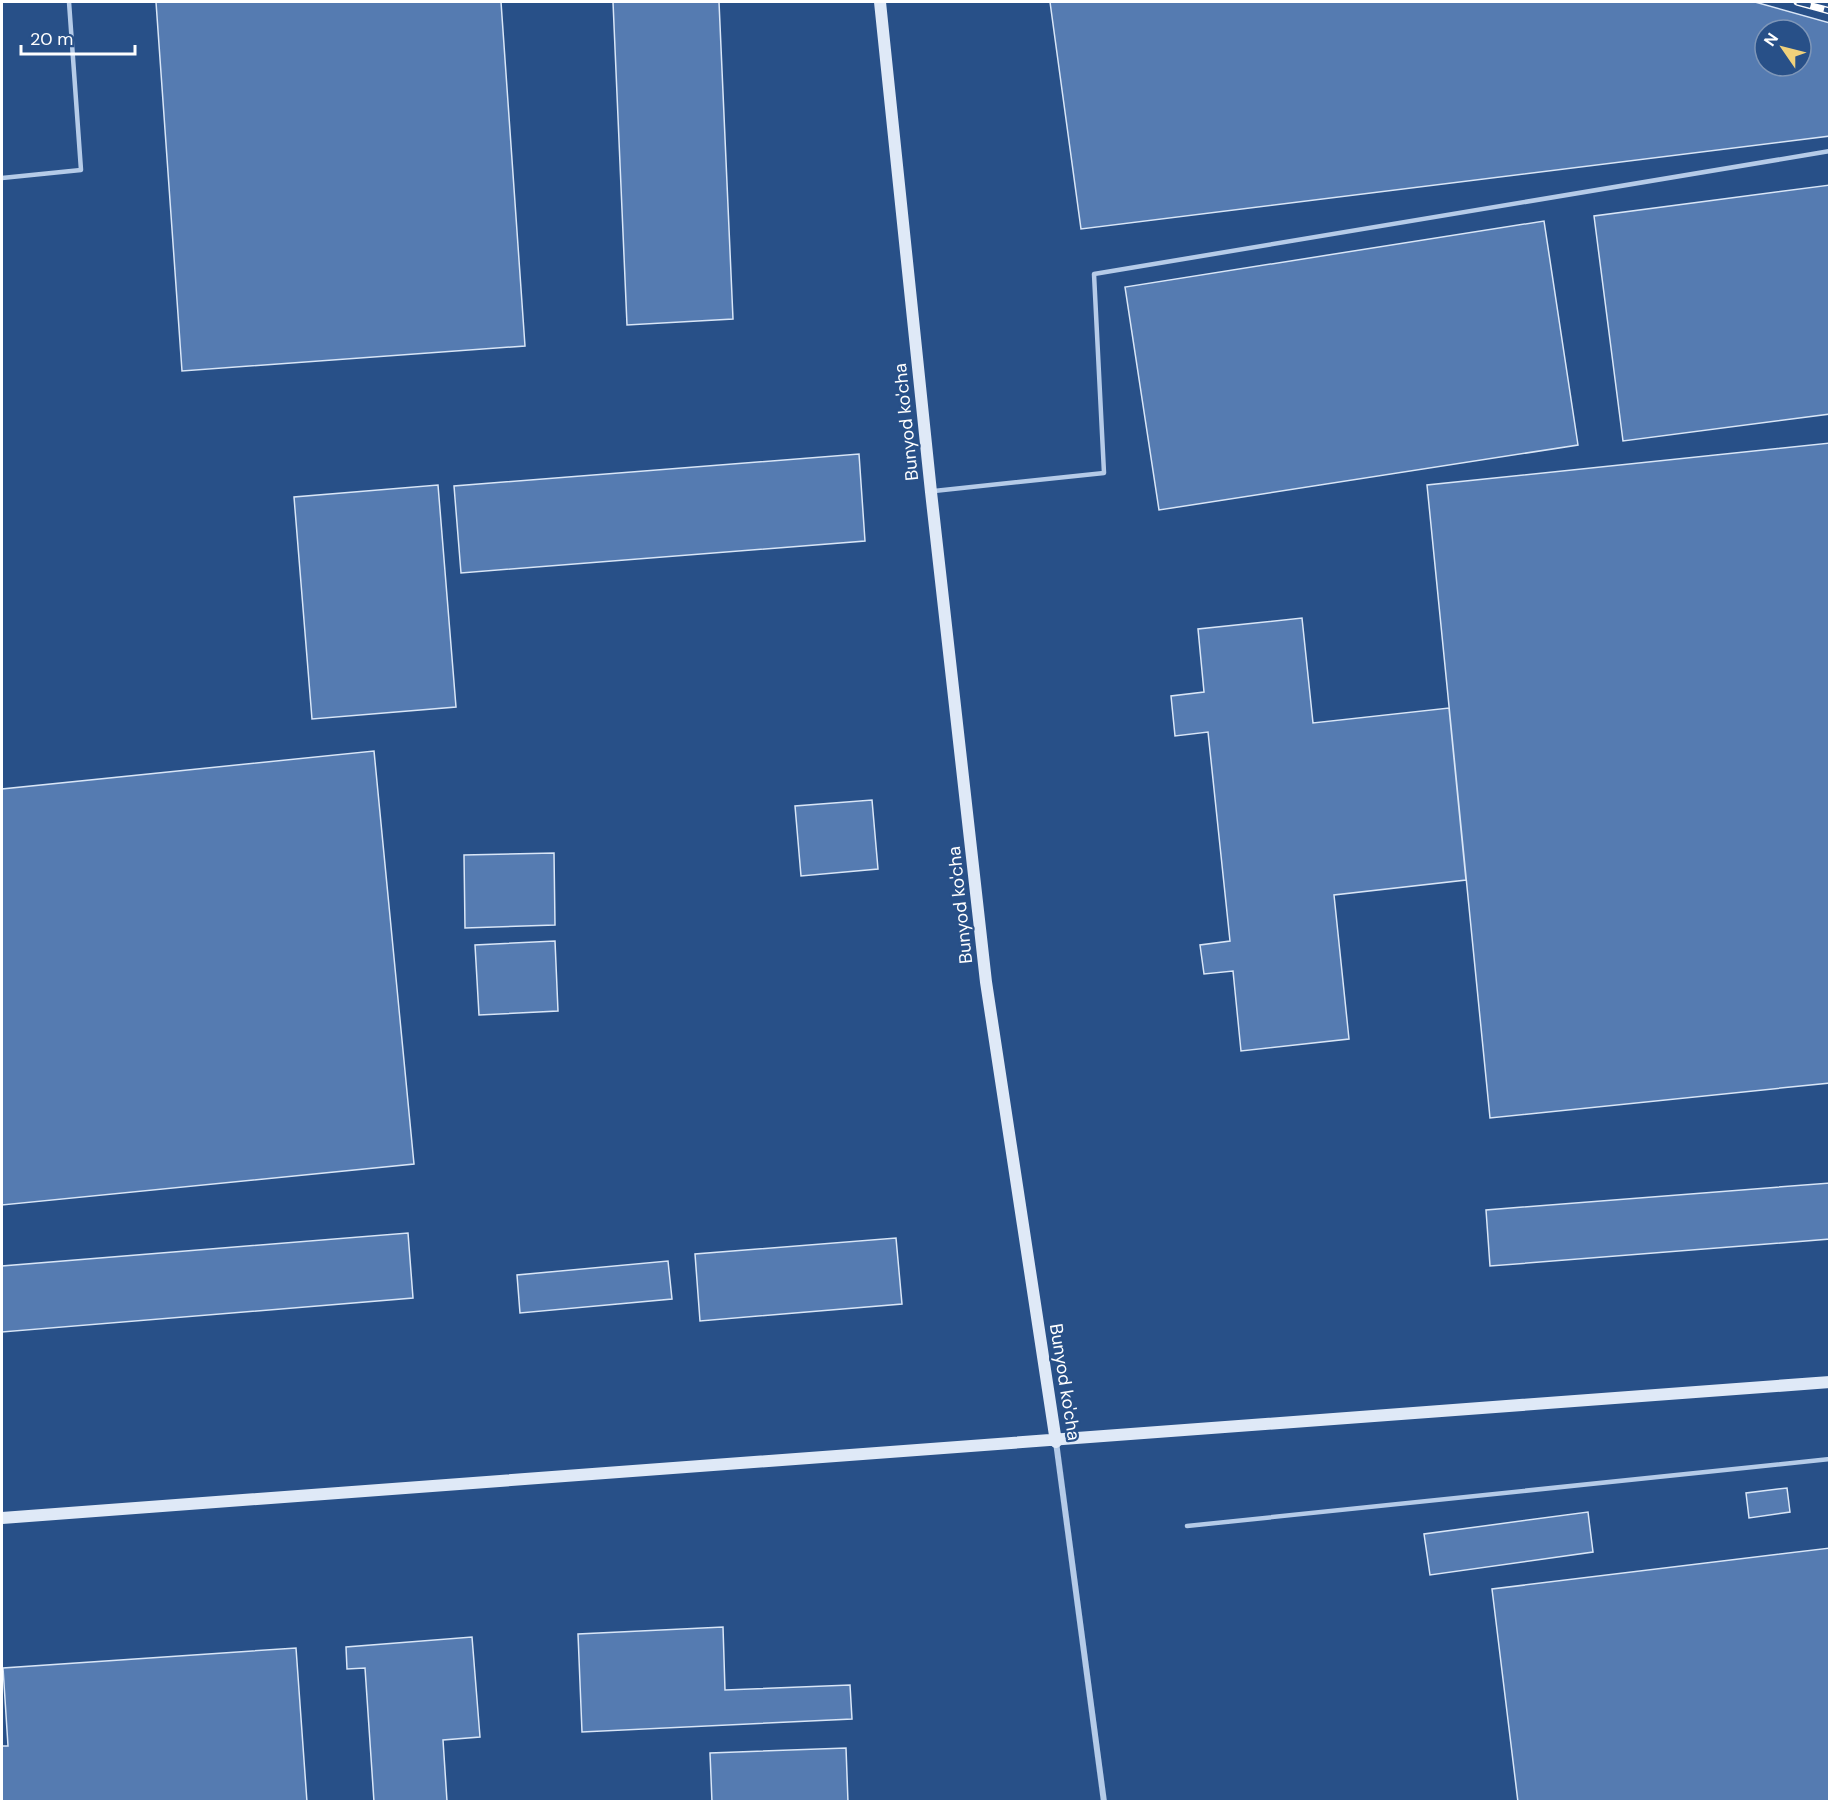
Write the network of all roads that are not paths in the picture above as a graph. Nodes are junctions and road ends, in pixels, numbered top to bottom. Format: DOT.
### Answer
graph roads {
  1 [pos="69,2"];
  2 [pos="880,2"];
  3 [pos="1830,151"];
  4 [pos="2,178"];
  5 [pos="931,492"];
  6 [pos="1830,1382"];
  7 [pos="1056,1442"];
  8 [pos="1830,1459"];
  9 [pos="2,1518"];
  10 [pos="1187,1526"];
  11 [pos="1104,1802"];
  1 -- 4 [label="lane"];
  2 -- 5 [label="street, Bunyod ko'cha"];
  3 -- 5 [label="lane"];
  5 -- 7 [label="street, Bunyod ko'cha"];
  6 -- 7 [label="street"];
  7 -- 9 [label="street"];
  7 -- 11 [label="street, Bunyod ko'cha"];
  8 -- 10 [label="lane"];
}
